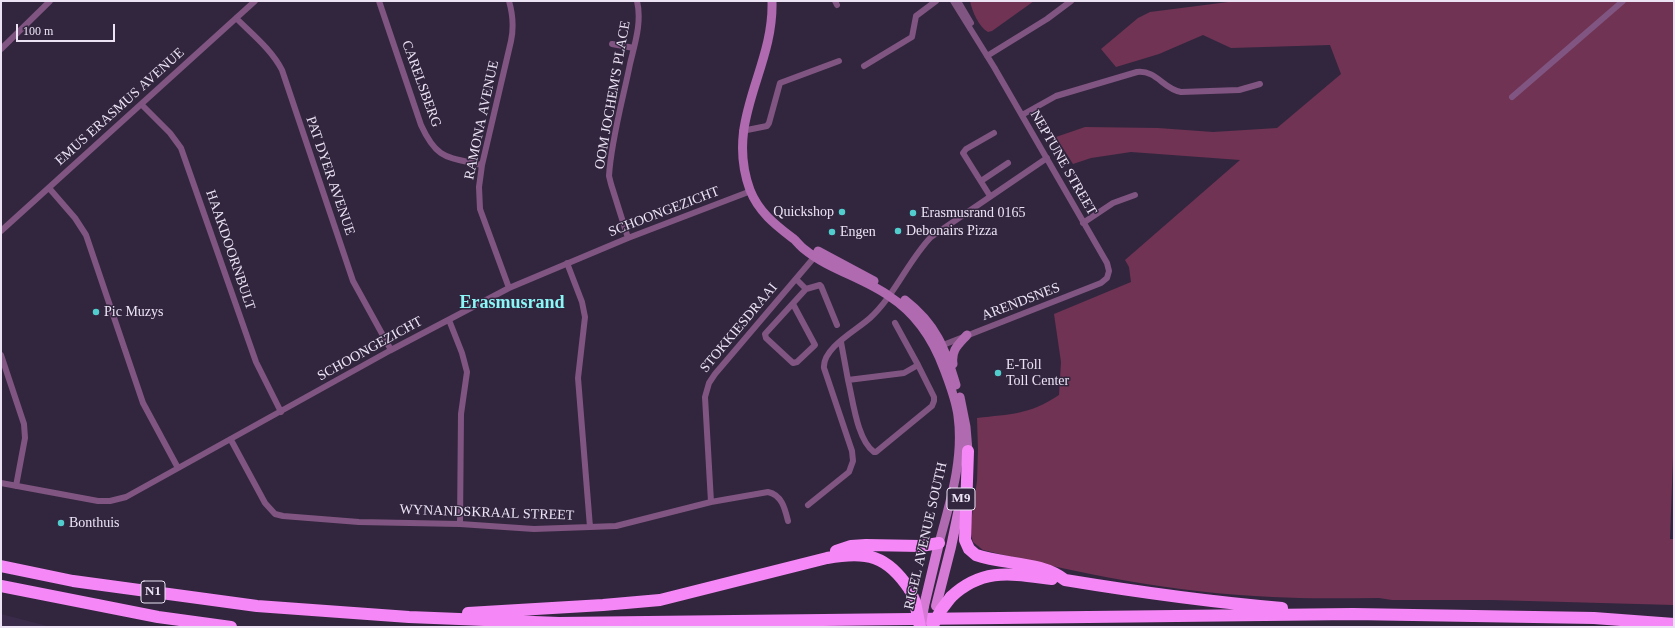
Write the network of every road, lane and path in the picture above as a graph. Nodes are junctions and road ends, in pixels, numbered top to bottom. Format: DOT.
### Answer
graph roads {
  1 [pos="50,1"];
  2 [pos="255,1"];
  3 [pos="379,1"];
  4 [pos="509,1"];
  5 [pos="637,1"];
  6 [pos="772,1"];
  7 [pos="936,1"];
  8 [pos="953,1"];
  9 [pos="958,1"];
  10 [pos="1071,1"];
  11 [pos="1623,1"];
  12 [pos="236,18"];
  13 [pos="612,44"];
  14 [pos="634,48"];
  15 [pos="1,49"];
  16 [pos="988,56"];
  17 [pos="839,61"];
  18 [pos="864,66"];
  19 [pos="1260,84"];
  20 [pos="1512,97"];
  21 [pos="142,105"];
  22 [pos="1022,115"];
  23 [pos="742,131"];
  24 [pos="994,133"];
  25 [pos="1047,158"];
  26 [pos="1008,163"];
  27 [pos="482,165"];
  28 [pos="981,181"];
  29 [pos="49,188"];
  30 [pos="751,191"];
  31 [pos="990,196"];
  32 [pos="1135,196"];
  33 [pos="1083,223"];
  34 [pos="1,231"];
  35 [pos="628,238"];
  36 [pos="817,254"];
  37 [pos="567,263"];
  38 [pos="1109,271"];
  39 [pos="796,279"];
  40 [pos="509,288"];
  41 [pos="806,289"];
  42 [pos="890,293"];
  43 [pos="793,304"];
  44 [pos="449,320"];
  45 [pos="895,323"];
  46 [pos="837,325"];
  47 [pos="968,336"];
  48 [pos="841,342"];
  49 [pos="939,347"];
  50 [pos="390,350"];
  51 [pos="1,355"];
  52 [pos="918,365"];
  53 [pos="848,380"];
  54 [pos="960,398"];
  55 [pos="281,412"];
  56 [pos="231,440"];
  57 [pos="968,451"];
  58 [pos="178,468"];
  59 [pos="1,483"];
  60 [pos="16,486"];
  61 [pos="711,502"];
  62 [pos="808,505"];
  63 [pos="788,521"];
  64 [pos="460,524"];
  65 [pos="590,527"];
  66 [pos="939,543"];
  67 [pos="1,566"];
  68 [pos="755,576"];
  69 [pos="1065,580"];
  70 [pos="1,586"];
  71 [pos="930,606"];
  72 [pos="1352,614"];
  73 [pos="409,617"];
  74 [pos="1674,624"];
  75 [pos="926,626"];
  76 [pos="231,627"];
  1 -- 15 [label="street"];
  2 -- 12 [label="street, EMUS ERASMUS AVENUE"];
  3 -- 27 [label="street, CARELSBERG"];
  4 -- 27 [label="street, RAMONA AVENUE"];
  5 -- 14 [label="street, OOM JOCHEM'S PLACE"];
  6 -- 23 [label="main road, RIGEL AVENUE SOUTH / M9"];
  7 -- 18 [label="street"];
  8 -- 16 [label="street, NEPTUNE STREET"];
  9 -- 16 [label="street, NEPTUNE STREET"];
  10 -- 16 [label="street"];
  11 -- 20 [label="street"];
  12 -- 21 [label="street, EMUS ERASMUS AVENUE"];
  12 -- 50 [label="street, PAT DYER AVENUE"];
  13 -- 14 [label="street"];
  14 -- 35 [label="street, OOM JOCHEM'S PLACE"];
  16 -- 22 [label="street, NEPTUNE STREET"];
  17 -- 23 [label="street"];
  19 -- 22 [label="street"];
  21 -- 29 [label="street, EMUS ERASMUS AVENUE"];
  21 -- 55 [label="street, HAAKDOORNBULT"];
  22 -- 25 [label="street, NEPTUNE STREET"];
  23 -- 30 [label="main road, RIGEL AVENUE SOUTH / M9"];
  24 -- 28 [label="street"];
  25 -- 31 [label="street"];
  25 -- 33 [label="street, NEPTUNE STREET"];
  26 -- 28 [label="street"];
  27 -- 40 [label="street, RAMONA AVENUE"];
  28 -- 31 [label="street"];
  29 -- 34 [label="street, EMUS ERASMUS AVENUE"];
  29 -- 58 [label="street"];
  30 -- 35 [label="street, SCHOONGEZICHT"];
  30 -- 36 [label="main road, RIGEL AVENUE SOUTH / M9"];
  31 -- 42 [label="street"];
  32 -- 33 [label="street"];
  33 -- 38 [label="street, NEPTUNE STREET"];
  35 -- 37 [label="street, SCHOONGEZICHT"];
  36 -- 39 [label="street, STOKKIESDRAAI"];
  36 -- 42 [label="main road, RIGEL AVENUE SOUTH / M9"];
  37 -- 40 [label="street, SCHOONGEZICHT"];
  37 -- 65 [label="street"];
  38 -- 47 [label="street, ARENDSNES"];
  39 -- 41 [label="street"];
  39 -- 61 [label="street, STOKKIESDRAAI"];
  40 -- 44 [label="street, SCHOONGEZICHT"];
  41 -- 43 [label="street"];
  41 -- 46 [label="street"];
  42 -- 48 [label="street"];
  42 -- 49 [label="main road, RIGEL AVENUE SOUTH / M9"];
  43 -- 43 [label="street"];
  44 -- 50 [label="street, SCHOONGEZICHT"];
  44 -- 64 [label="street"];
  45 -- 52 [label="street"];
  47 -- 49 [label="street, ARENDSNES"];
  47 -- 54 [label="main road"];
  48 -- 53 [label="street"];
  48 -- 62 [label="street"];
  49 -- 54 [label="main road, RIGEL AVENUE SOUTH / M9"];
  49 -- 66 [label="main road, RIGEL AVENUE SOUTH / M9"];
  50 -- 55 [label="street, SCHOONGEZICHT"];
  51 -- 60 [label="street"];
  52 -- 53 [label="street"];
  52 -- 53 [label="street"];
  54 -- 57 [label="main road, RIGEL AVENUE SOUTH / M9"];
  55 -- 56 [label="street, SCHOONGEZICHT"];
  56 -- 58 [label="street, SCHOONGEZICHT"];
  56 -- 64 [label="street, WYNANDSKRAAL STREET"];
  57 -- 69 [label="highway"];
  57 -- 71 [label="main road, RIGEL AVENUE SOUTH / M9"];
  58 -- 60 [label="street, SCHOONGEZICHT"];
  59 -- 60 [label="street, SCHOONGEZICHT"];
  61 -- 63 [label="street, WYNANDSKRAAL STREET"];
  61 -- 65 [label="street, WYNANDSKRAAL STREET"];
  64 -- 65 [label="street, WYNANDSKRAAL STREET"];
  66 -- 68 [label="highway"];
  66 -- 71 [label="main road, RIGEL AVENUE SOUTH"];
  67 -- 73 [label="highway, N1"];
  68 -- 73 [label="highway"];
  68 -- 75 [label="highway, bridge"];
  69 -- 72 [label="highway"];
  69 -- 75 [label="highway, bridge"];
  70 -- 76 [label="highway, N1"];
  71 -- 75 [label="highway"];
  72 -- 73 [label="highway, N1"];
  72 -- 74 [label="highway, N1"];
}
